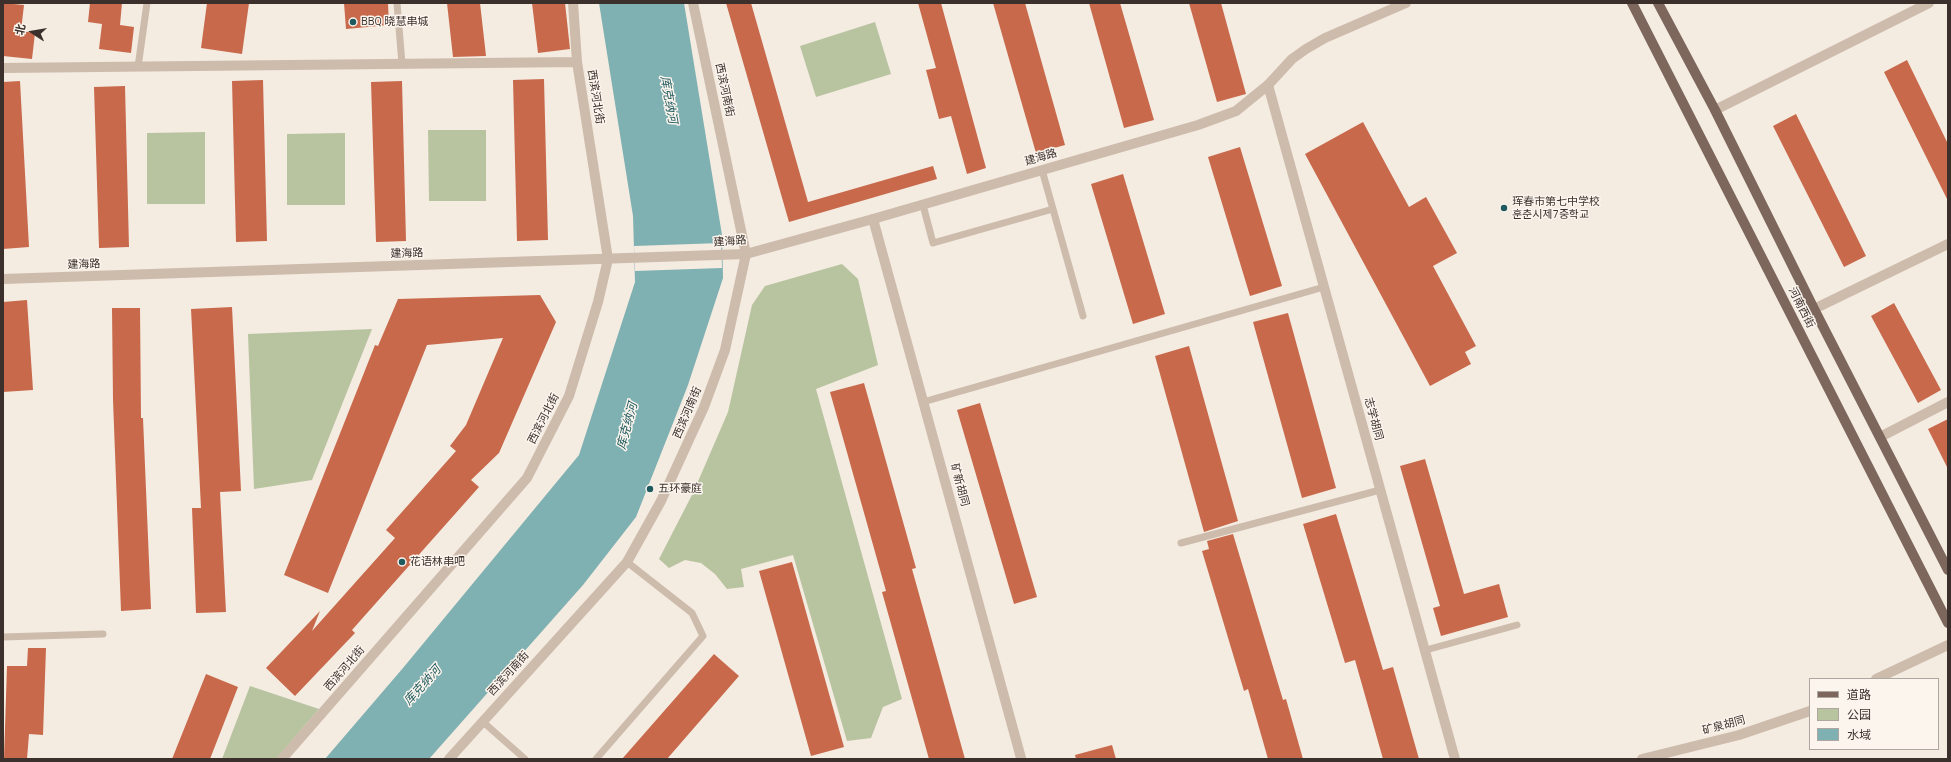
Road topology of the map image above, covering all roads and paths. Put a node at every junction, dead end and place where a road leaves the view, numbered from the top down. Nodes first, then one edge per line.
1 (147, 3) edge
2 (397, 3) edge
3 (573, 3) edge
4 (693, 3) edge
5 (1406, 3) edge
6 (1632, 3) edge
7 (1658, 3) edge
8 (1929, 3) edge
9 (577, 62) junction
10 (402, 64) junction
11 (138, 67) junction
12 (3, 68) edge
13 (1268, 85) junction
14 (1715, 110) junction
15 (1042, 170) junction
16 (923, 205) junction
17 (1053, 209) junction
18 (873, 219) junction
19 (1948, 244) edge
20 (746, 254) junction
21 (608, 259) junction
22 (3, 279) edge
23 (1324, 287) junction
24 (1814, 309) junction
25 (1083, 316) dead end
26 (923, 402) junction
27 (1948, 402) edge
28 (1880, 437) junction
29 (1380, 490) junction
30 (1180, 543) dead end
31 (627, 562) junction
32 (1948, 570) edge
33 (1948, 623) edge
34 (1517, 624) dead end
35 (103, 634) dead end
36 (3, 637) edge
37 (1948, 645) edge
38 (1426, 650) junction
39 (1878, 678) edge
40 (1809, 711) edge
41 (482, 721) junction
42 (1021, 758) dead end
43 (282, 759) edge
44 (449, 759) edge
45 (524, 759) edge
46 (596, 759) edge
47 (1456, 759) edge
48 (1642, 759) edge

1 - 11 lane
2 - 10 lane
3 - 9 street, 西滨河北街
4 - 20 street, 西滨河南街
5 - 13 street, 建海路
6 - 33 main road, 河南西街
7 - 14 main road, 河南西街
8 - 14 street
9 - 10 street
9 - 21 street, 西滨河北街
10 - 11 street
11 - 12 street
13 - 15 street, 建海路
13 - 23 street, 志学胡同
14 - 24 main road, 河南西街
15 - 16 street, 建海路
15 - 17 lane
16 - 17 lane
16 - 18 street, 建海路
17 - 25 lane
18 - 20 street, 建海路
18 - 26 street, 矿新胡同
19 - 24 street
20 - 21 street, 建海路
20 - 31 street, 西滨河南街
21 - 22 street, 建海路
21 - 43 street, 西滨河北街
23 - 26 lane
23 - 29 street, 志学胡同
24 - 28 main road, 河南西街
26 - 42 street, 矿新胡同
27 - 28 street
28 - 32 main road, 河南西街
29 - 30 lane
29 - 38 street, 志学胡同
31 - 41 street, 西滨河南街
31 - 46 lane
34 - 38 lane
35 - 36 lane
37 - 39 street
38 - 47 street, 志学胡同
40 - 48 street, 矿泉胡同
41 - 44 street, 西滨河南街
41 - 45 lane

